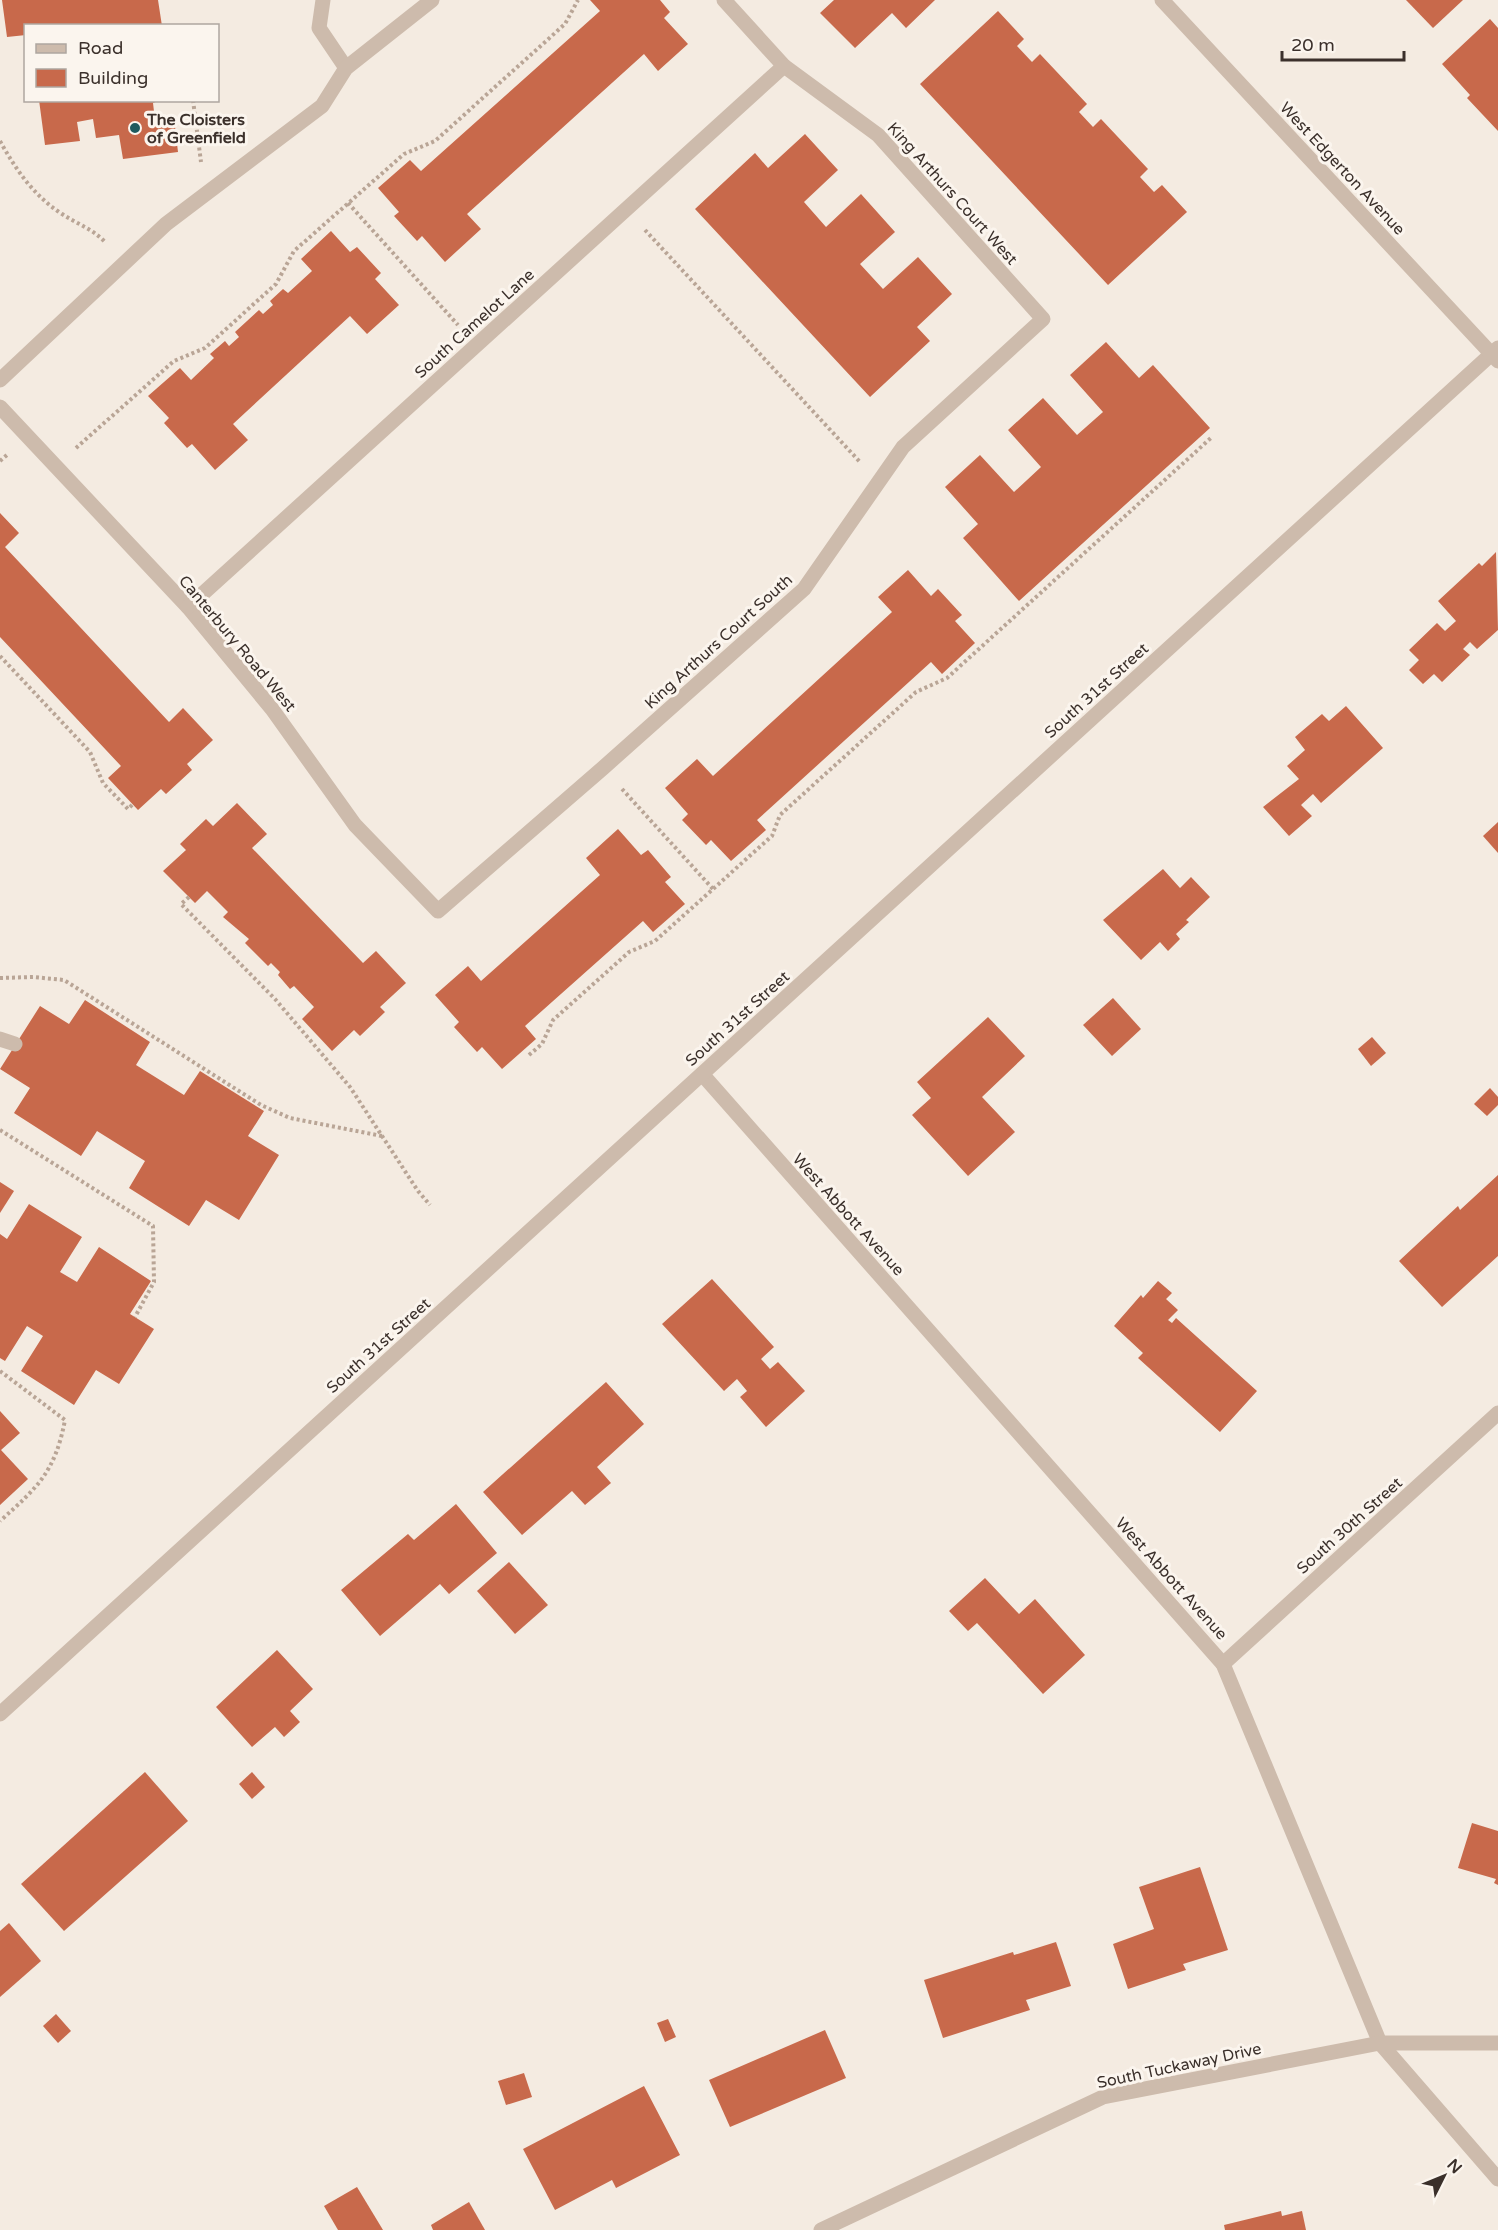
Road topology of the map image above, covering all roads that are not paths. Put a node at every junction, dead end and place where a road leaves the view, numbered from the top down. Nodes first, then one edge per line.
1 (323, 0) edge
2 (432, 0) edge
3 (724, 0) edge
4 (1162, 0) edge
5 (784, 66) junction
6 (346, 68) junction
7 (1043, 319) joint
8 (1496, 354) edge
9 (0, 380) edge
10 (0, 407) edge
11 (188, 607) junction
12 (438, 911) joint
13 (0, 1039) edge
14 (15, 1044) dead end
15 (702, 1074) junction
16 (1498, 1413) edge
17 (1223, 1664) junction
18 (0, 1714) edge
19 (1380, 2043) junction
20 (1498, 2043) edge
21 (1498, 2179) edge
22 (821, 2230) edge

1 - 6 street
2 - 6 street
3 - 5 street, King Arthurs Court West
4 - 8 street, West Edgerton Avenue
5 - 7 street, King Arthurs Court West
5 - 11 street, South Camelot Lane
6 - 9 street
7 - 12 street, King Arthurs Court South
8 - 15 street, South 31st Street
10 - 11 street, Canterbury Road West
11 - 12 street, Canterbury Road West
13 - 14 street
15 - 17 street, West Abbott Avenue
15 - 18 street, South 31st Street
16 - 17 street, South 30th Street
17 - 19 street, West Abbott Avenue
19 - 20 street, South Tuckaway Drive
19 - 21 street, West Abbott Avenue
19 - 22 street, South Tuckaway Drive

